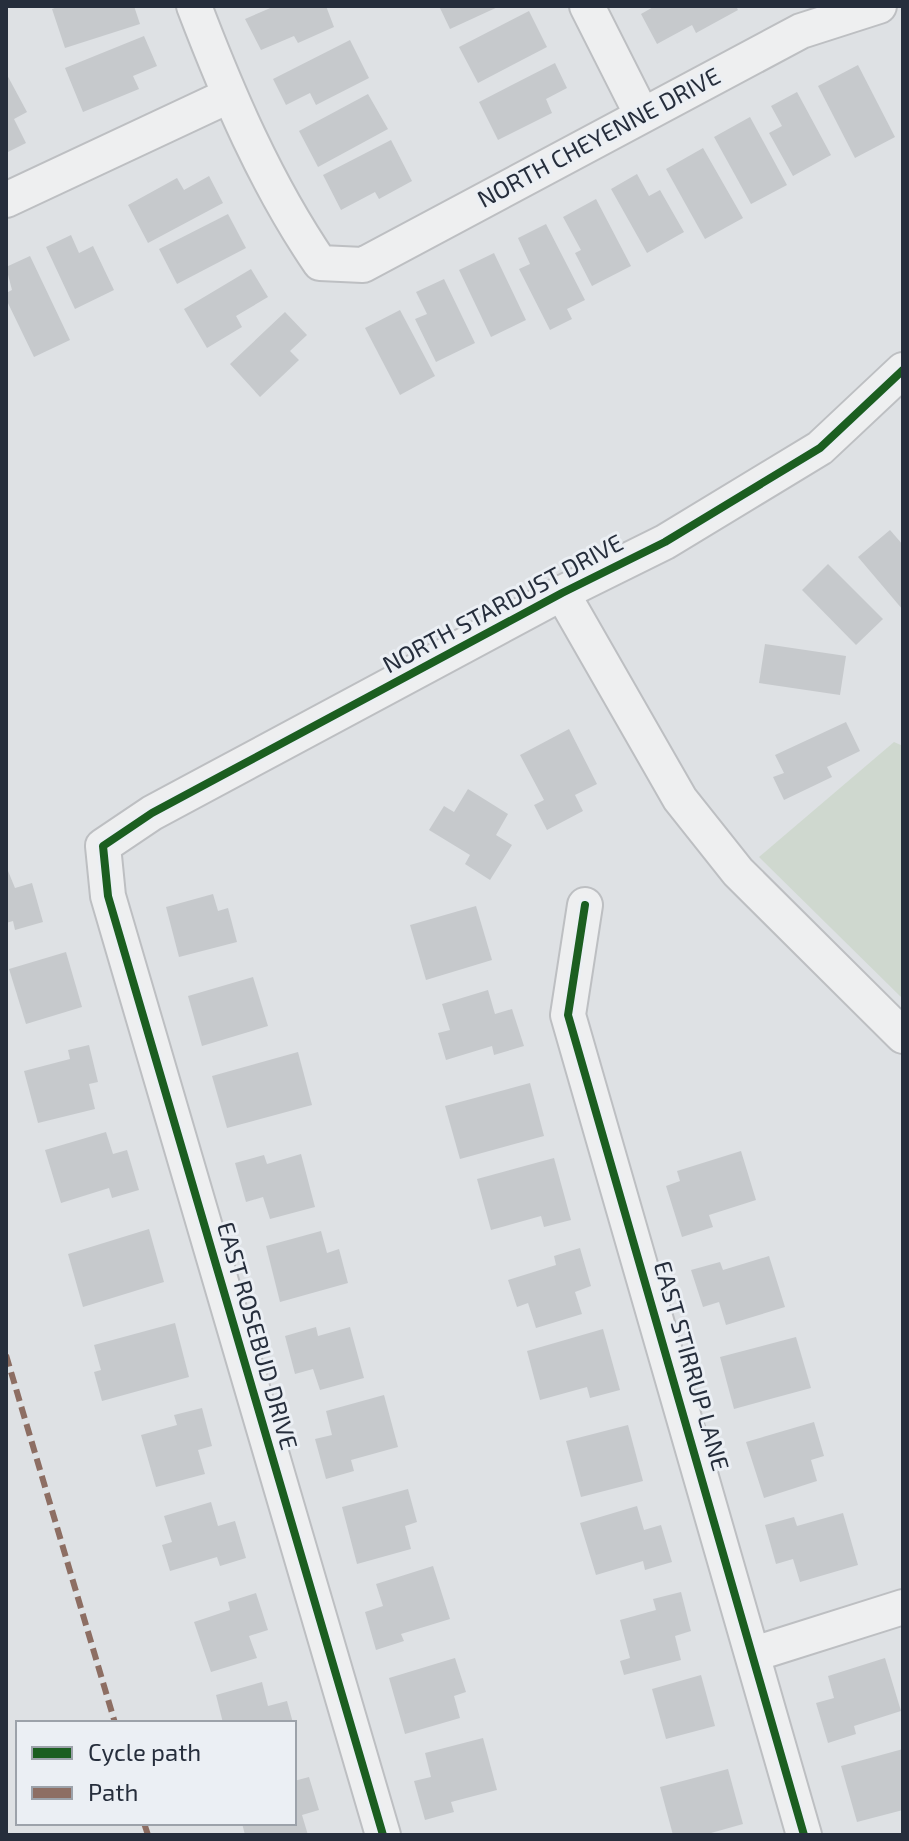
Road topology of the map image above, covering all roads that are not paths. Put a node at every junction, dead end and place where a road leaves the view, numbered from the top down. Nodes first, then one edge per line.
1 (194, 6) edge
2 (587, 6) edge
3 (879, 6) edge
4 (228, 96) junction
5 (642, 115) junction
6 (6, 200) edge
7 (903, 370) edge
8 (562, 593) junction
9 (103, 846) joint
10 (585, 905) dead end
11 (903, 1036) edge
12 (903, 1607) edge
13 (754, 1654) junction
14 (383, 1835) edge
15 (804, 1835) edge

1 - 4 street
2 - 5 street
3 - 5 street, NORTH CHEYENNE DRIVE
4 - 5 street, NORTH CHEYENNE DRIVE
4 - 6 street
7 - 8 street, NORTH STARDUST DRIVE
8 - 9 street, NORTH STARDUST DRIVE
8 - 11 street
9 - 14 street, EAST ROSEBUD DRIVE
10 - 13 street, EAST STIRRUP LANE
12 - 13 street
13 - 15 street, EAST STIRRUP LANE

